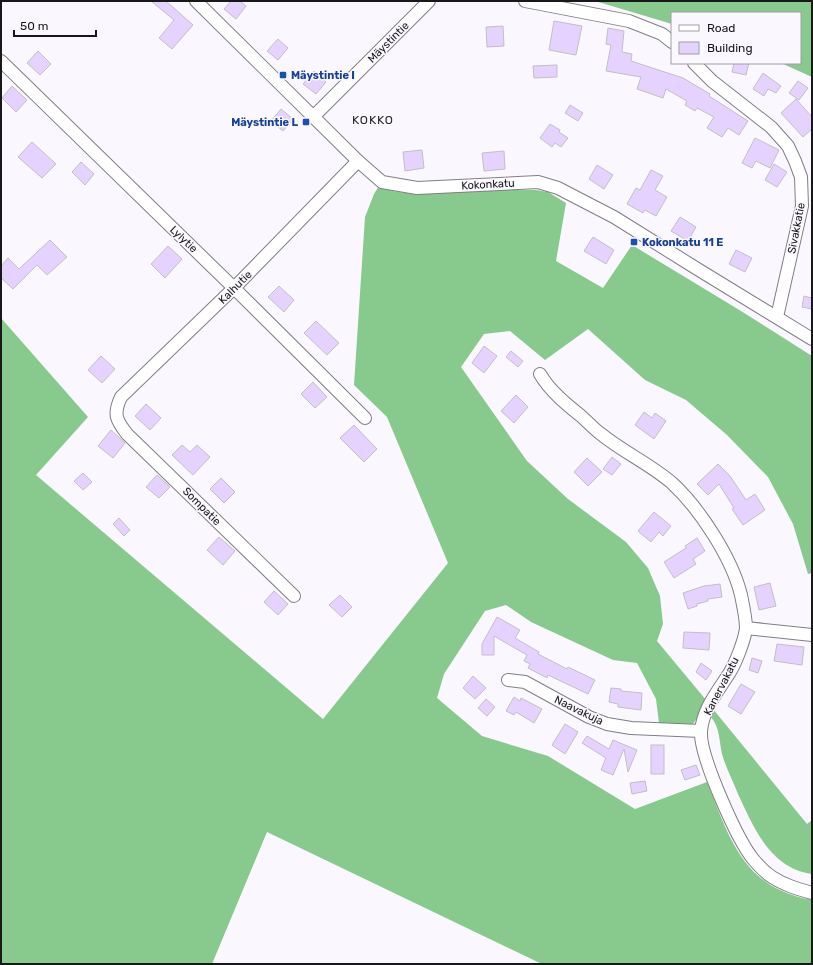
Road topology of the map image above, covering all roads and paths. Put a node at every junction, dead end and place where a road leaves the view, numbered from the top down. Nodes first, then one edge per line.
1 (196, 1) edge
2 (429, 1) edge
3 (525, 1) edge
4 (671, 41) edge
5 (1, 60) edge
6 (695, 64) edge
7 (314, 116) junction
8 (358, 161) junction
9 (234, 288) junction
10 (777, 317) junction
11 (812, 339) edge
12 (540, 374) dead end
13 (116, 413) joint
14 (365, 418) dead end
15 (294, 596) dead end
16 (746, 628) junction
17 (812, 635) edge
18 (508, 680) dead end
19 (701, 731) junction
20 (812, 893) edge

1 - 7 street, Kokonkatu
2 - 7 street, Mäystintie
3 - 4 street
5 - 9 street, Lylytie
6 - 10 street, Sivakkatie
7 - 8 street, Kokonkatu
8 - 9 street, Kalhutie
8 - 10 street, Kokonkatu
9 - 13 street, Kalhutie
9 - 14 street, Lylytie
10 - 11 street, Kokonkatu
12 - 16 street, Kanervakatu
13 - 15 street, Sompatie
16 - 17 street
16 - 19 street, Kanervakatu
18 - 19 street, Naavakuja
19 - 20 street, Kanervakatu

